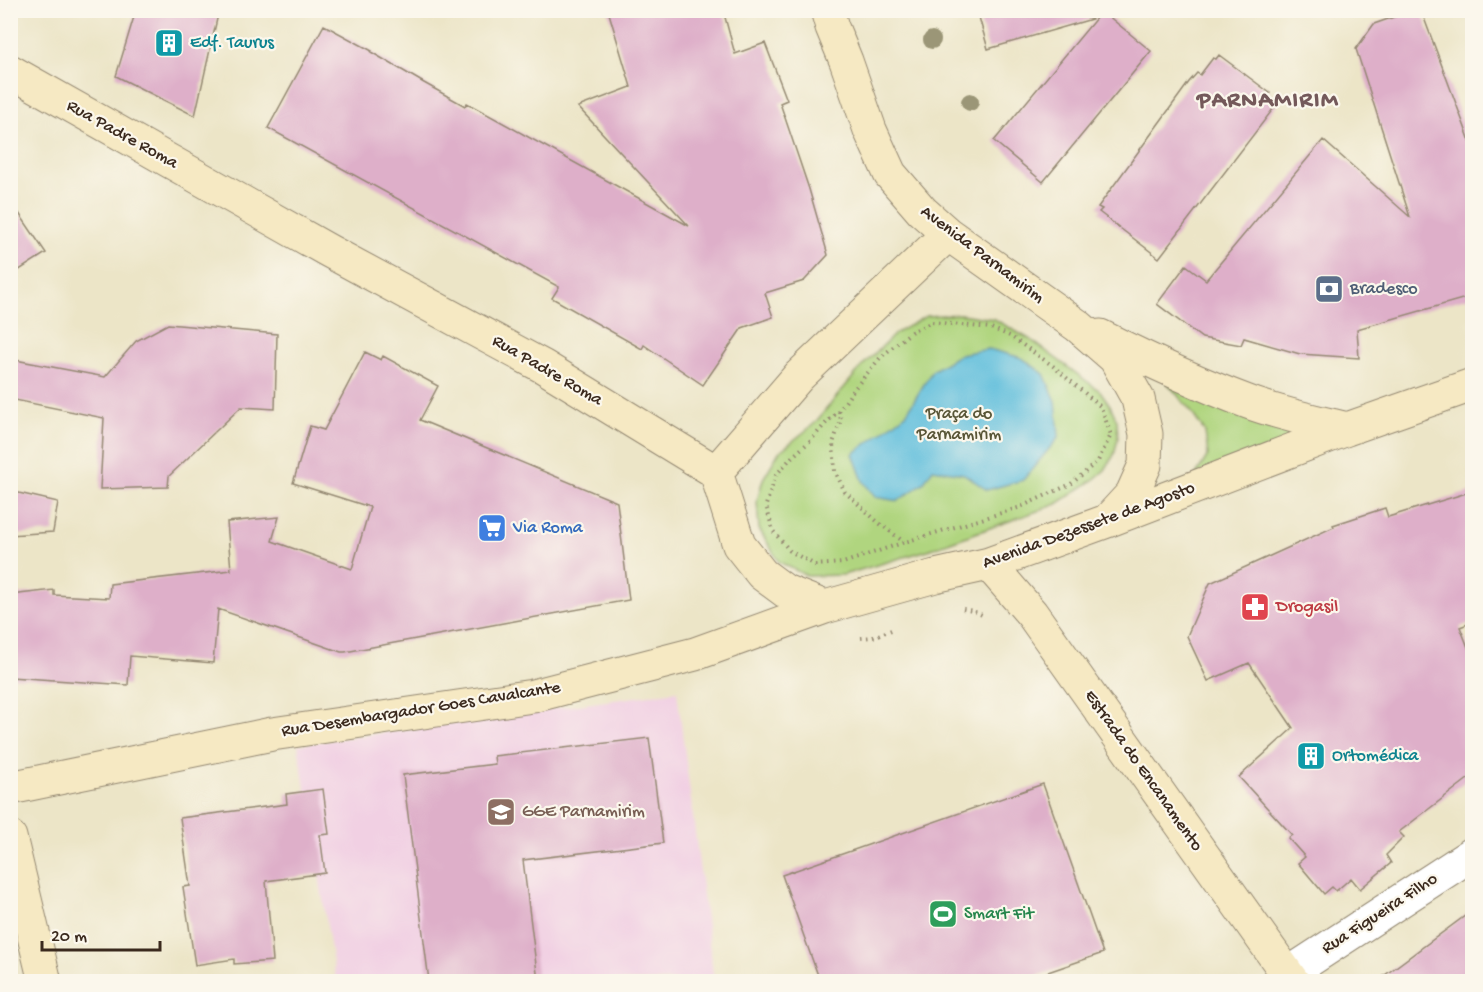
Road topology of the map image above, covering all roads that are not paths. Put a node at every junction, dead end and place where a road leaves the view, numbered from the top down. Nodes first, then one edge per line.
1 (827, 10) edge
2 (10, 71) edge
3 (948, 234) junction
4 (1077, 326) junction
5 (1473, 385) edge
6 (1347, 429) junction
7 (716, 472) junction
8 (1107, 521) junction
9 (989, 564) junction
10 (825, 607) junction
11 (10, 788) edge
12 (10, 837) edge
13 (1473, 854) edge
14 (1291, 978) edge
15 (45, 981) edge

1 - 3 main road, Avenida Parnamirim
2 - 7 main road, Rua Padre Roma
3 - 4 main road, Avenida Parnamirim
3 - 7 main road
4 - 6 main road
4 - 8 main road
5 - 6 main road, Avenida Dezessete de Agosto
6 - 8 main road, Avenida Dezessete de Agosto
7 - 10 main road
8 - 9 main road, Avenida Dezessete de Agosto
9 - 10 main road, Avenida Dezessete de Agosto
9 - 14 main road, Estrada do Encanamento
10 - 11 main road, Rua Desembargador Goes Cavalcante
12 - 15 main road
13 - 14 street, Rua Figueira Filho

